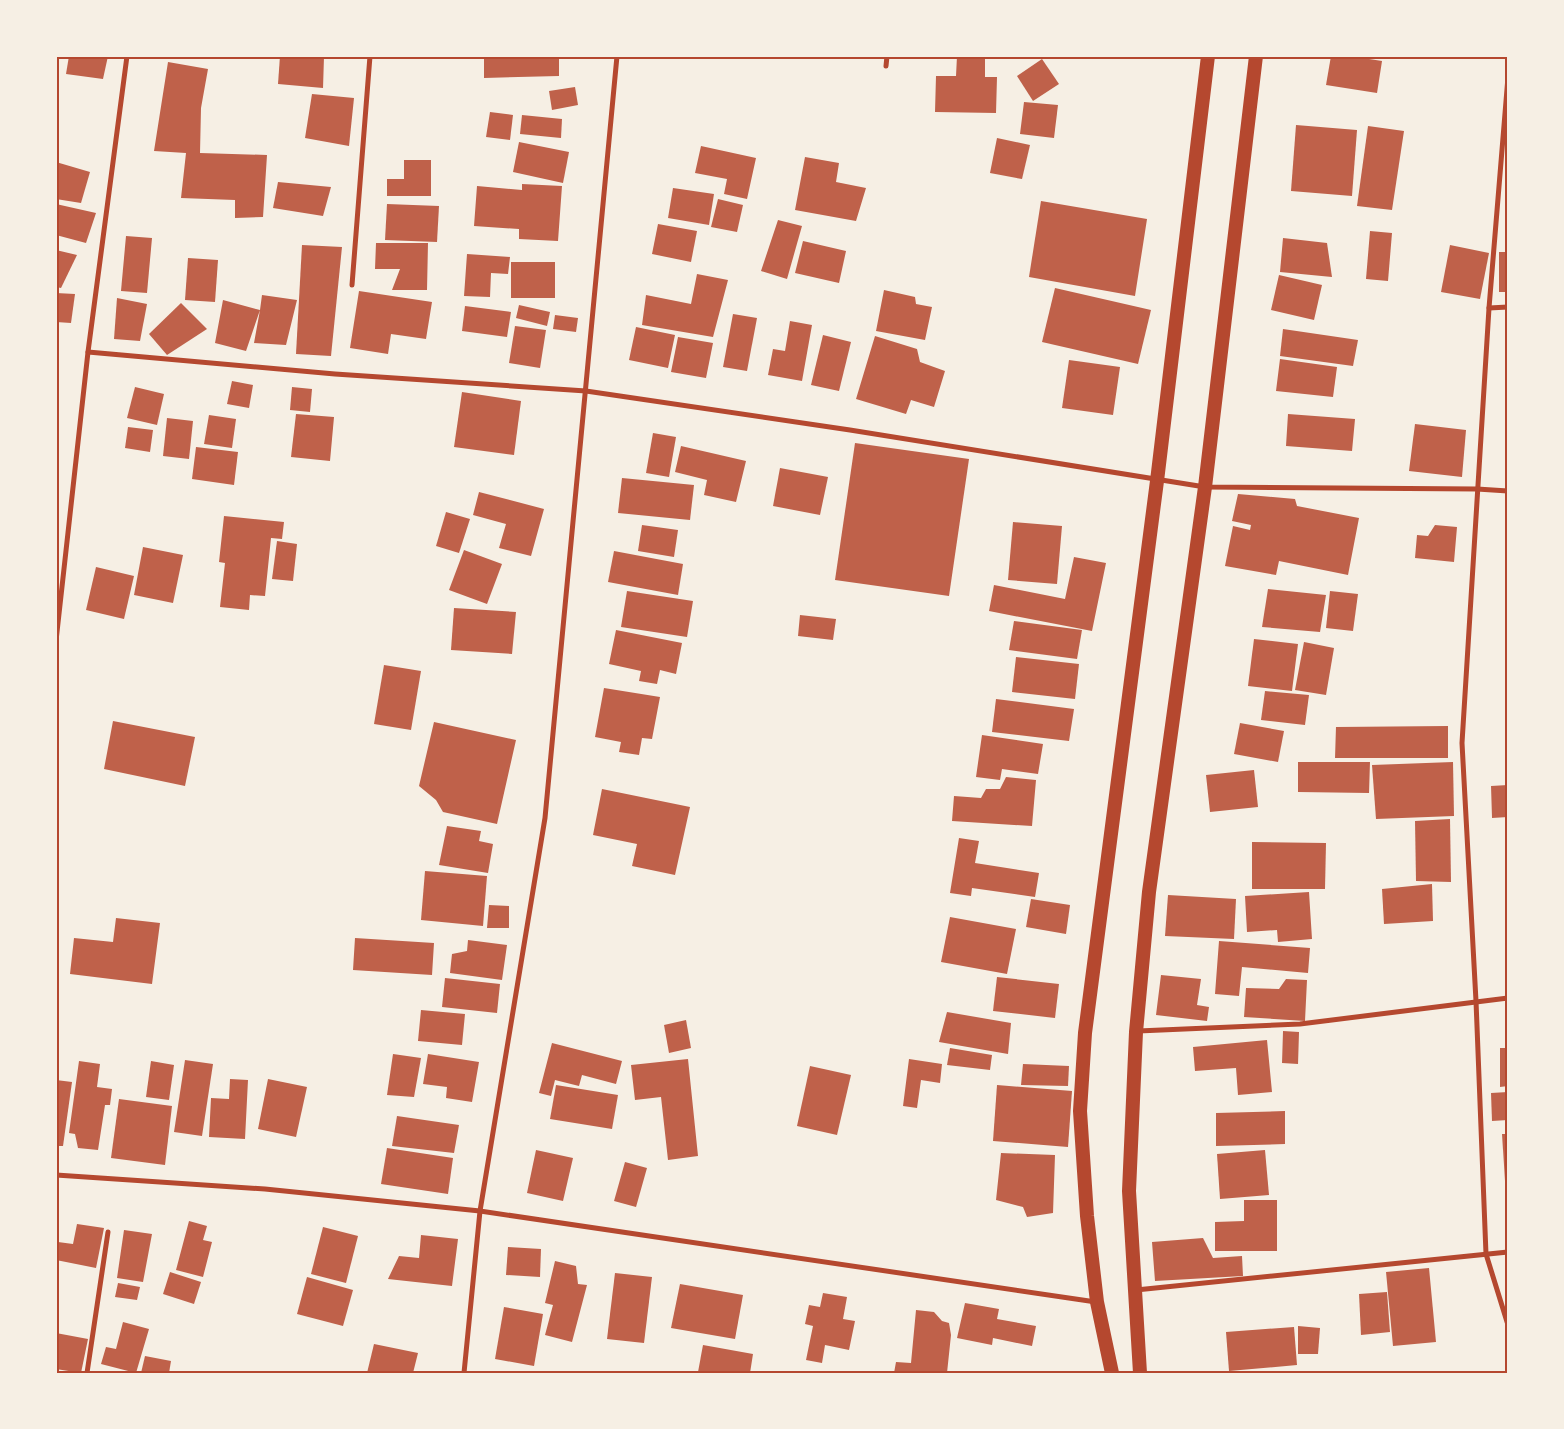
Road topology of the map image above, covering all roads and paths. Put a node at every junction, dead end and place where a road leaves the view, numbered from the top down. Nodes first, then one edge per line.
1 (127, 56) edge
2 (370, 56) edge
3 (617, 56) edge
4 (887, 56) edge
5 (1208, 56) edge
6 (1256, 56) edge
7 (886, 66) dead end
8 (1508, 77) edge
9 (352, 285) dead end
10 (1508, 307) edge
11 (1489, 308) junction
12 (88, 352) junction
13 (586, 391) junction
14 (1157, 481) junction
15 (1205, 487) junction
16 (1477, 488) junction
17 (1508, 491) edge
18 (56, 641) edge
19 (1508, 998) edge
20 (1476, 1001) junction
21 (1136, 1032) junction
22 (56, 1175) edge
23 (480, 1211) junction
24 (108, 1232) dead end
25 (1508, 1252) edge
26 (1486, 1254) junction
27 (1135, 1290) junction
28 (1097, 1302) junction
29 (1508, 1325) edge
30 (88, 1373) edge
31 (464, 1373) edge
32 (1112, 1373) edge
33 (1140, 1373) edge

1 - 12 street
2 - 9 street
3 - 13 street
4 - 7 street
5 - 14 highway
6 - 15 highway
8 - 11 street
10 - 11 street
11 - 16 street
12 - 13 street
12 - 18 street
13 - 14 street
13 - 23 street
14 - 15 street
14 - 28 highway
15 - 16 street
15 - 21 highway
16 - 17 street
16 - 20 street
19 - 20 street
20 - 21 street
20 - 26 street
21 - 27 highway
22 - 23 street
23 - 28 street
23 - 31 street
24 - 30 street
25 - 26 street
26 - 27 street
26 - 29 street
27 - 33 highway
28 - 32 highway

